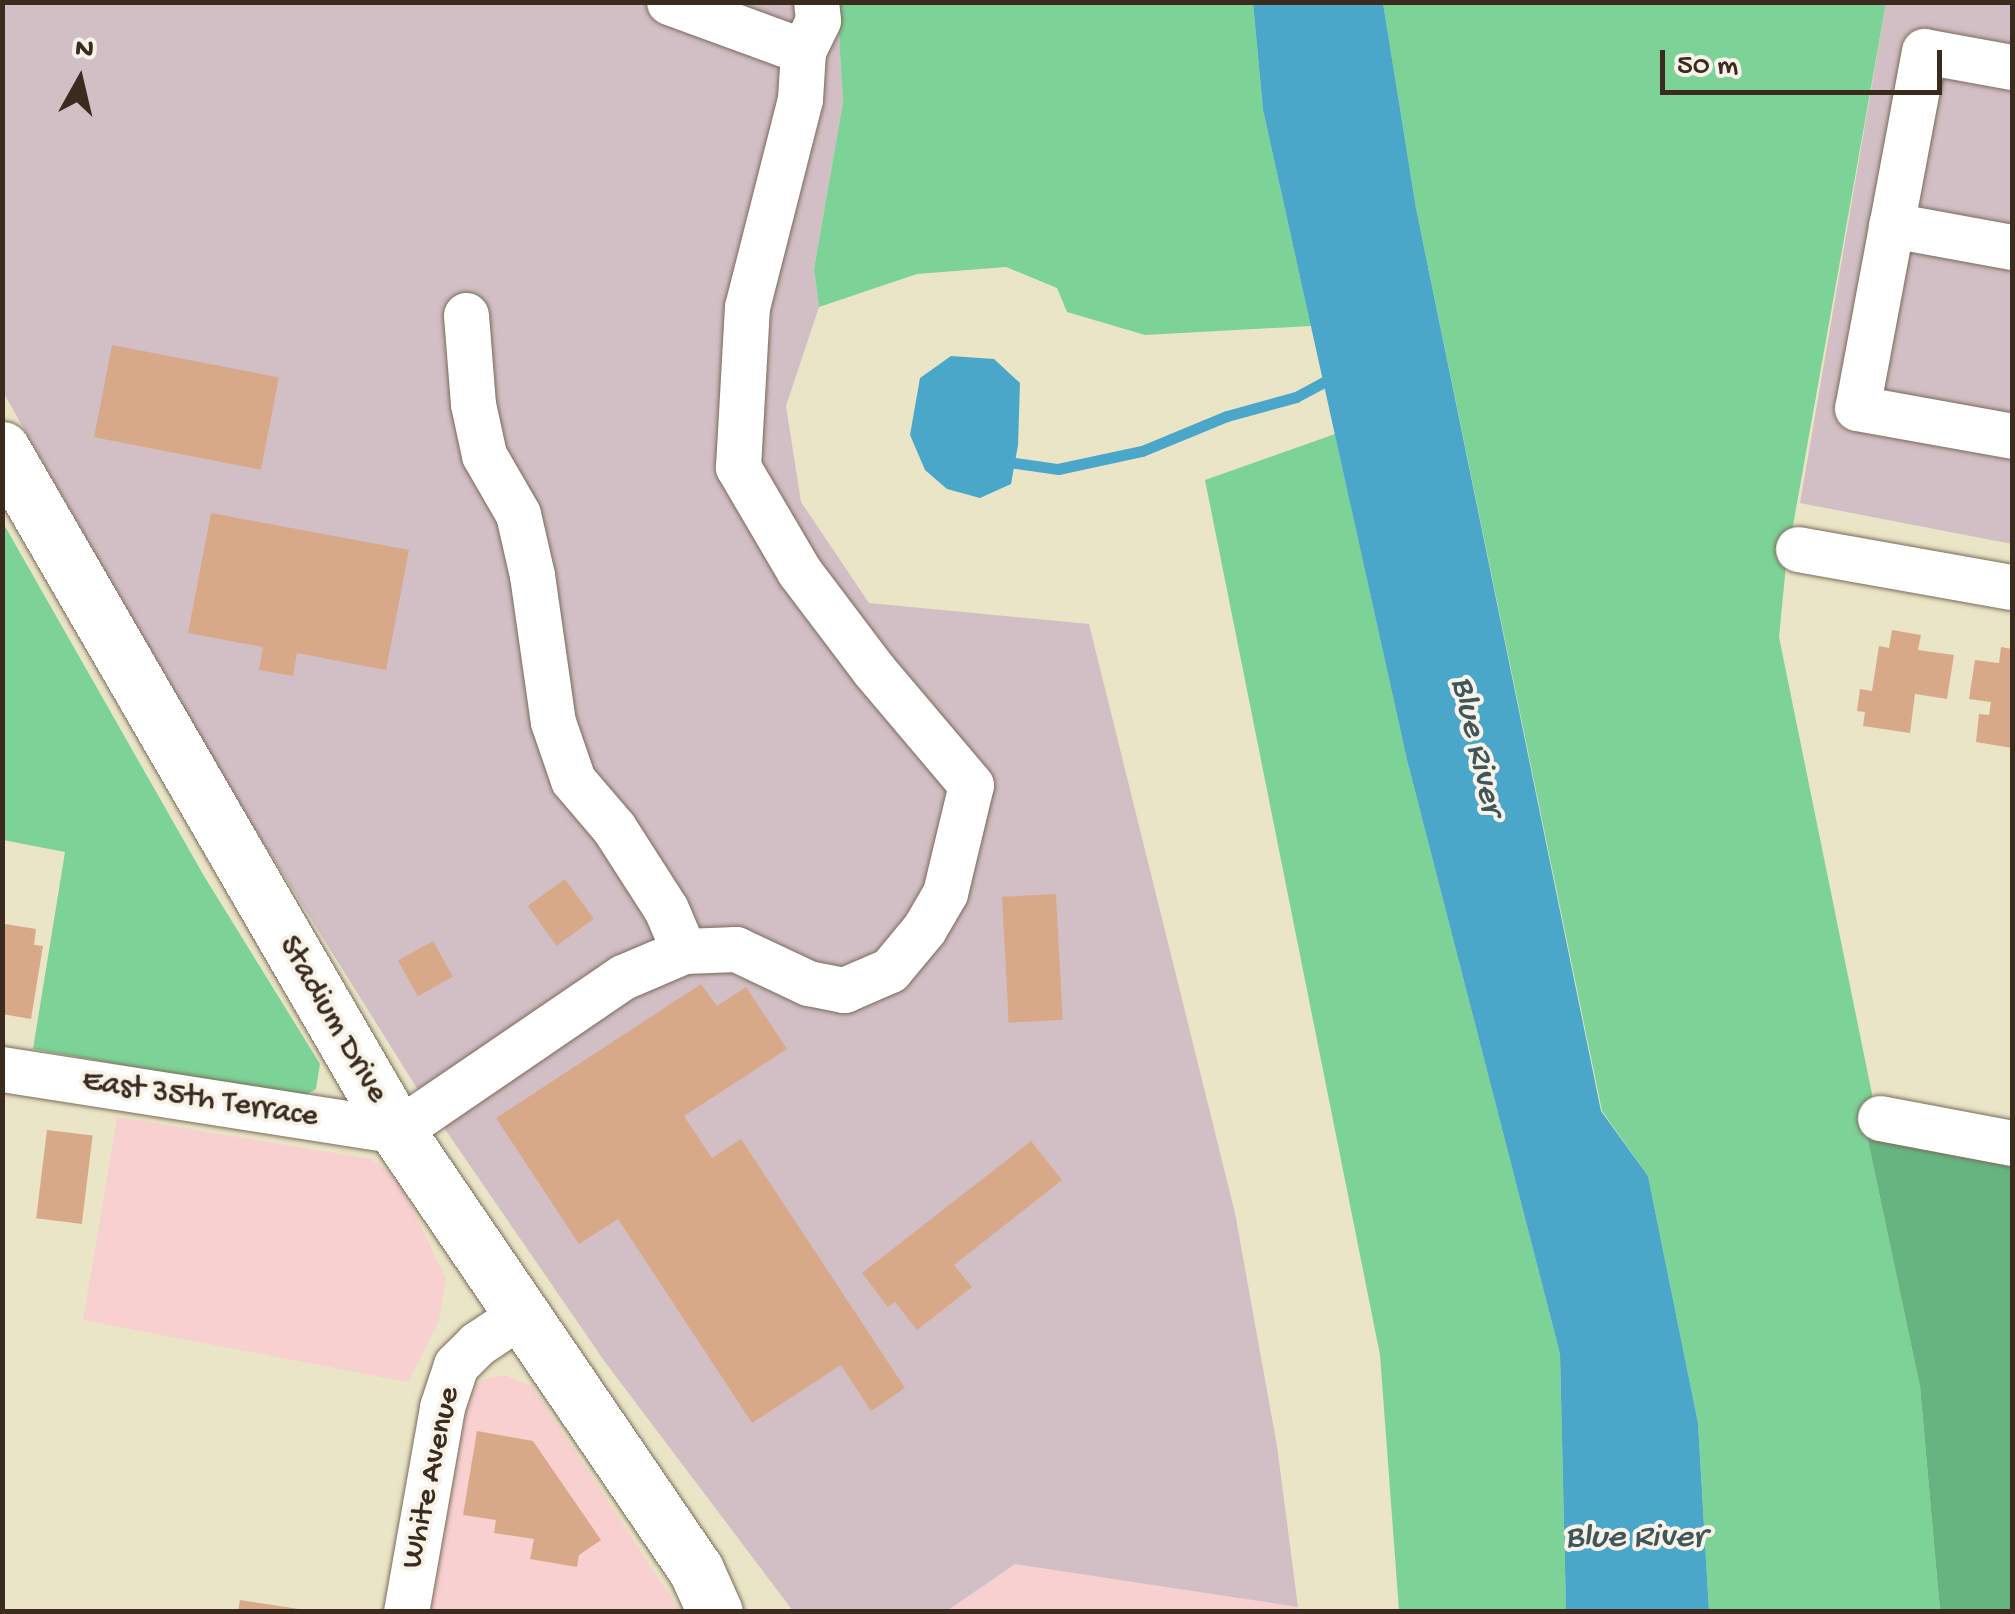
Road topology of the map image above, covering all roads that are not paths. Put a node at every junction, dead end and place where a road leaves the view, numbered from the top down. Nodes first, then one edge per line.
1 (670, 2) edge
2 (816, 2) edge
3 (803, 51) junction
4 (2012, 67) edge
5 (1892, 224) junction
6 (2012, 247) edge
7 (466, 315) dead end
8 (2012, 436) edge
9 (2, 448) edge
10 (1798, 549) dead end
11 (2012, 587) edge
12 (684, 952) junction
13 (2, 1068) edge
14 (1880, 1118) dead end
15 (397, 1131) junction
16 (2012, 1143) edge
17 (519, 1316) junction
18 (706, 1591) edge
19 (406, 1612) edge
20 (754, 1612) edge

1 - 3 street
2 - 3 street
3 - 12 street
4 - 5 street
5 - 6 street
5 - 8 street
7 - 12 street
9 - 15 main road, Stadium Drive
10 - 11 street
12 - 15 street
13 - 15 street, East 35th Terrace
14 - 16 street
15 - 17 main road, Stadium Drive
17 - 18 main road, Stadium Drive
17 - 19 street, White Avenue
18 - 20 main road, Stadium Drive

